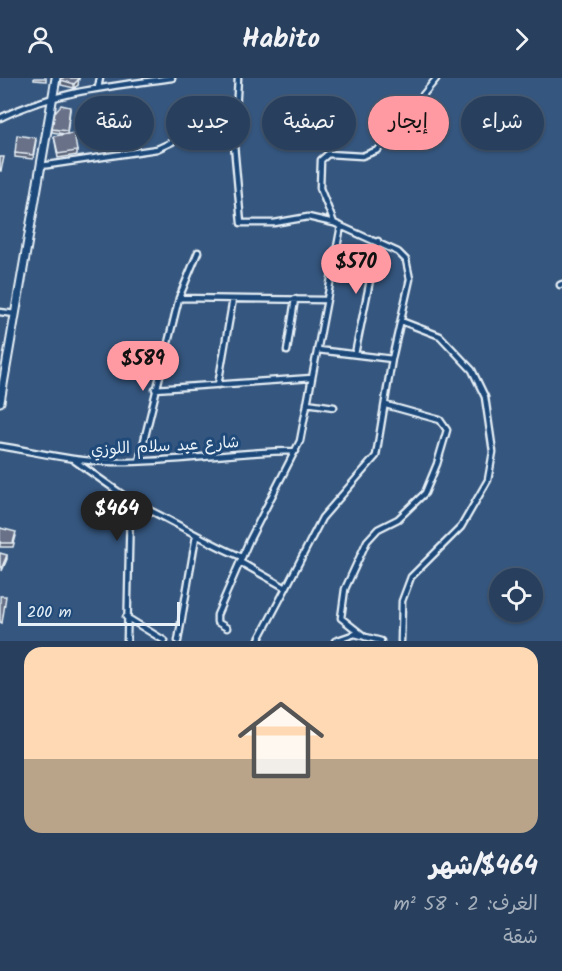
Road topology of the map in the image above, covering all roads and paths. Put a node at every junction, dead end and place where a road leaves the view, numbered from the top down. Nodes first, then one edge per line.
1 (56, 78) edge
2 (100, 78) edge
3 (172, 78) edge
4 (238, 78) edge
5 (429, 78) edge
6 (441, 78) edge
7 (436, 79) edge
8 (98, 88) junction
9 (52, 97) junction
10 (0, 118) edge
11 (166, 145) edge
12 (41, 166) junction
13 (334, 223) junction
14 (341, 226) junction
15 (378, 241) junction
16 (198, 252) dead end
17 (179, 298) junction
18 (233, 299) junction
19 (296, 299) junction
20 (326, 300) junction
21 (0, 312) edge
22 (16, 314) junction
23 (401, 321) junction
24 (318, 350) junction
25 (287, 351) dead end
26 (355, 354) junction
27 (392, 359) junction
28 (312, 378) junction
29 (218, 385) junction
30 (155, 389) junction
31 (0, 402) edge
32 (307, 403) junction
33 (386, 405) junction
34 (334, 407) dead end
35 (0, 446) edge
36 (296, 451) junction
37 (73, 460) junction
38 (139, 461) junction
39 (127, 500) junction
40 (196, 536) junction
41 (241, 560) junction
42 (286, 588) junction
43 (126, 617) junction
44 (227, 628) dead end
45 (365, 637) junction
46 (127, 641) edge
47 (165, 641) edge
48 (178, 641) edge
49 (258, 641) edge
50 (335, 641) edge
51 (381, 641) edge
52 (401, 641) edge

1 - 9 street
2 - 8 street
3 - 8 street
4 - 13 street
5 - 7 street
6 - 7 street
7 - 13 street
8 - 9 street
9 - 10 street
9 - 12 street
11 - 12 street
12 - 22 street
13 - 14 street
14 - 15 street
14 - 20 street
15 - 23 street
15 - 26 street
16 - 17 street
17 - 18 street
17 - 30 street
18 - 19 street
18 - 29 street
19 - 20 street
19 - 25 street
20 - 24 street
21 - 22 street
22 - 31 street
23 - 27 street
23 - 52 street
24 - 26 street
24 - 28 street
26 - 27 street
27 - 33 street
28 - 29 street
28 - 32 street
29 - 30 street
30 - 38 street
32 - 34 street
32 - 36 street
33 - 42 street
33 - 45 street
35 - 37 street, شارع عيد سلام اللوزي
36 - 38 street, شارع عيد سلام اللوزي
36 - 41 street
37 - 38 street, شارع عيد سلام اللوزي
37 - 39 street
39 - 40 street
39 - 43 street
40 - 41 street
40 - 48 street
41 - 42 street
41 - 44 street
42 - 49 street
43 - 46 street
43 - 47 street
45 - 50 street
45 - 51 street

